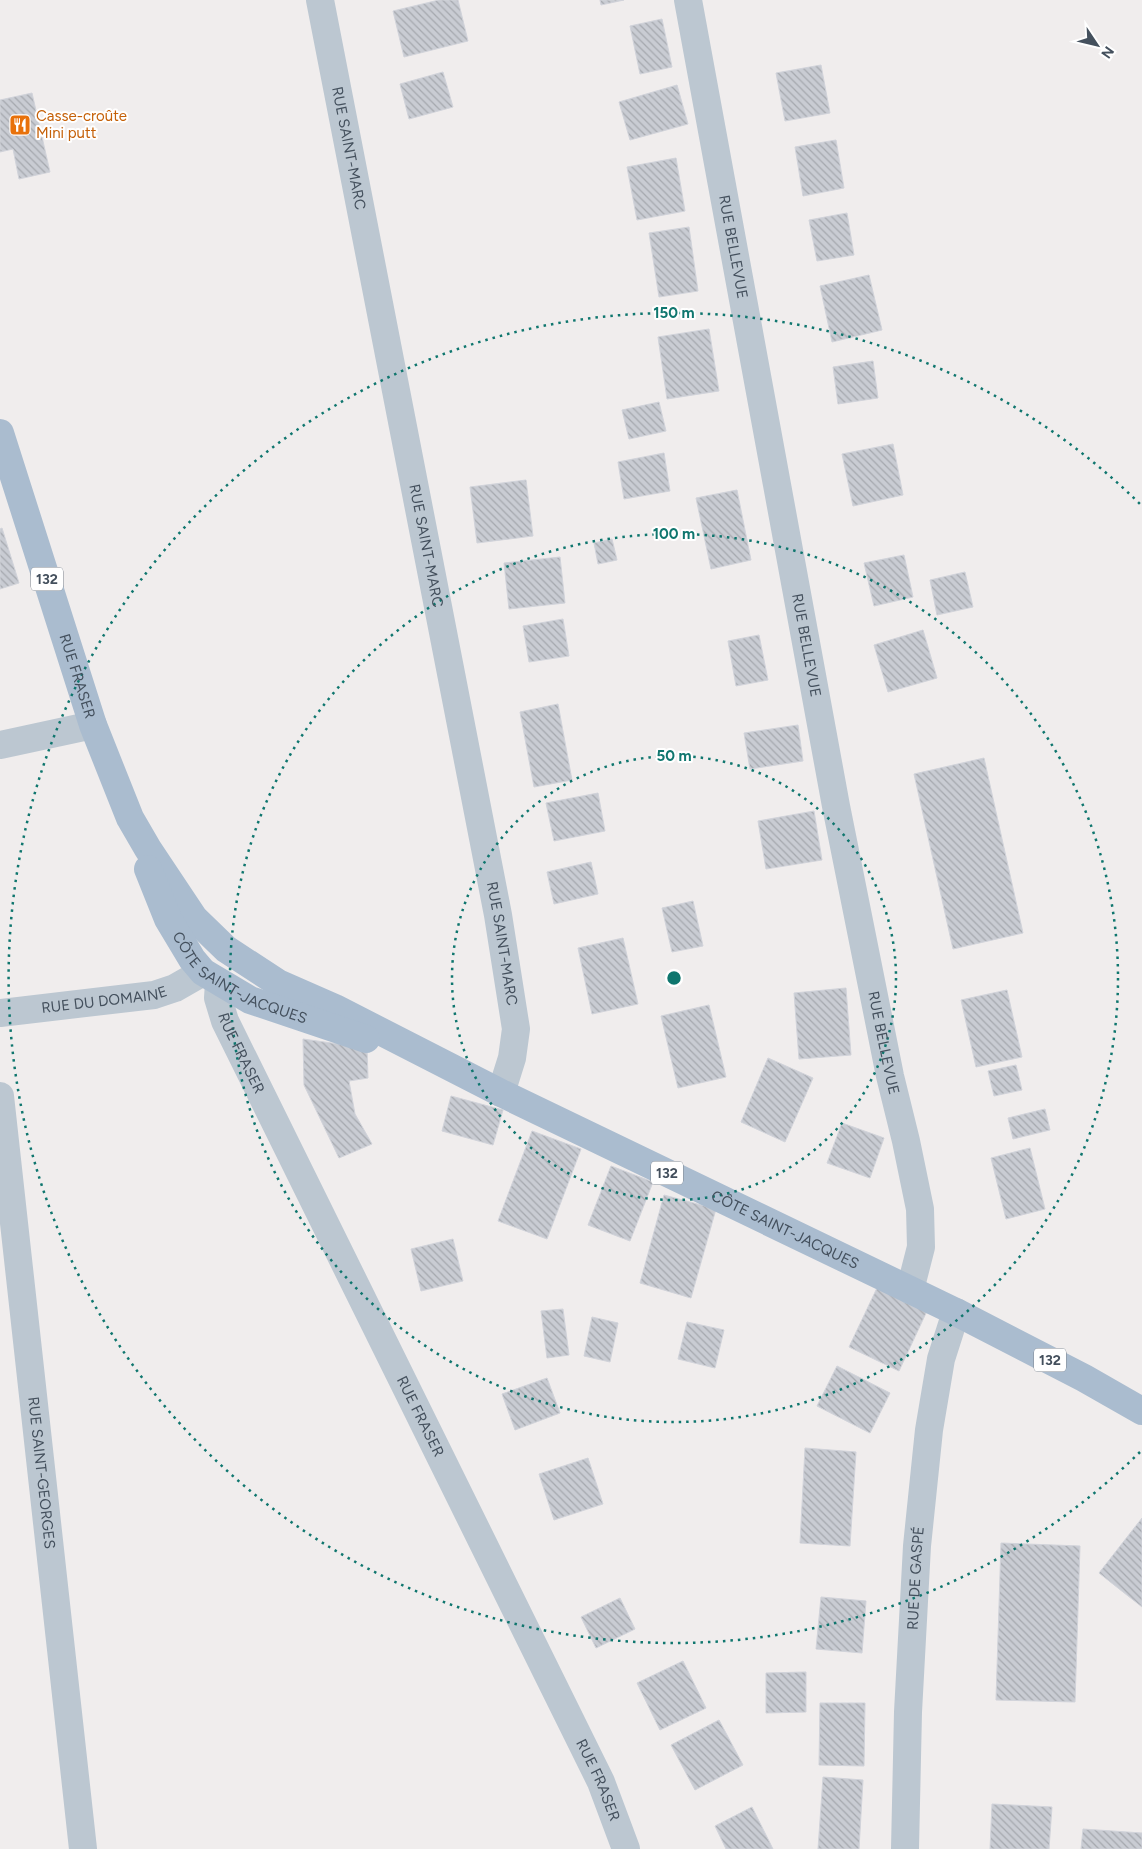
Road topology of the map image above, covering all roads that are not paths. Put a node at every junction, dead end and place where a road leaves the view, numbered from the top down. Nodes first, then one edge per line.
1 (320, 0) edge
2 (688, 0) edge
3 (0, 432) edge
4 (93, 725) junction
5 (0, 745) edge
6 (130, 818) junction
7 (226, 950) joint
8 (211, 978) junction
9 (0, 1013) edge
10 (425, 1055) junction
11 (501, 1093) junction
12 (0, 1096) edge
13 (910, 1290) junction
14 (956, 1312) junction
15 (1142, 1411) edge
16 (83, 1849) edge
17 (624, 1849) edge
18 (905, 1849) edge

1 - 11 street, RUE SAINT-MARC
2 - 13 street, RUE BELLEVUE
3 - 4 main road, RUE FRASER / 132
4 - 5 street
4 - 6 main road, RUE FRASER / 132
6 - 7 main road, RUE FRASER / 132
6 - 8 main road, CÔTE SAINT-JACQUES
7 - 10 main road, CÔTE SAINT-JACQUES / 132
8 - 9 street, RUE DU DOMAINE
8 - 10 main road, CÔTE SAINT-JACQUES
8 - 17 street, RUE FRASER
10 - 11 main road, CÔTE SAINT-JACQUES / 132
11 - 13 main road, CÔTE SAINT-JACQUES / 132
12 - 16 street, RUE SAINT-GEORGES
13 - 14 main road, CÔTE SAINT-JACQUES / 132
14 - 15 main road, CÔTE SAINT-JACQUES / 132
14 - 18 street, RUE DE GASPÉ

